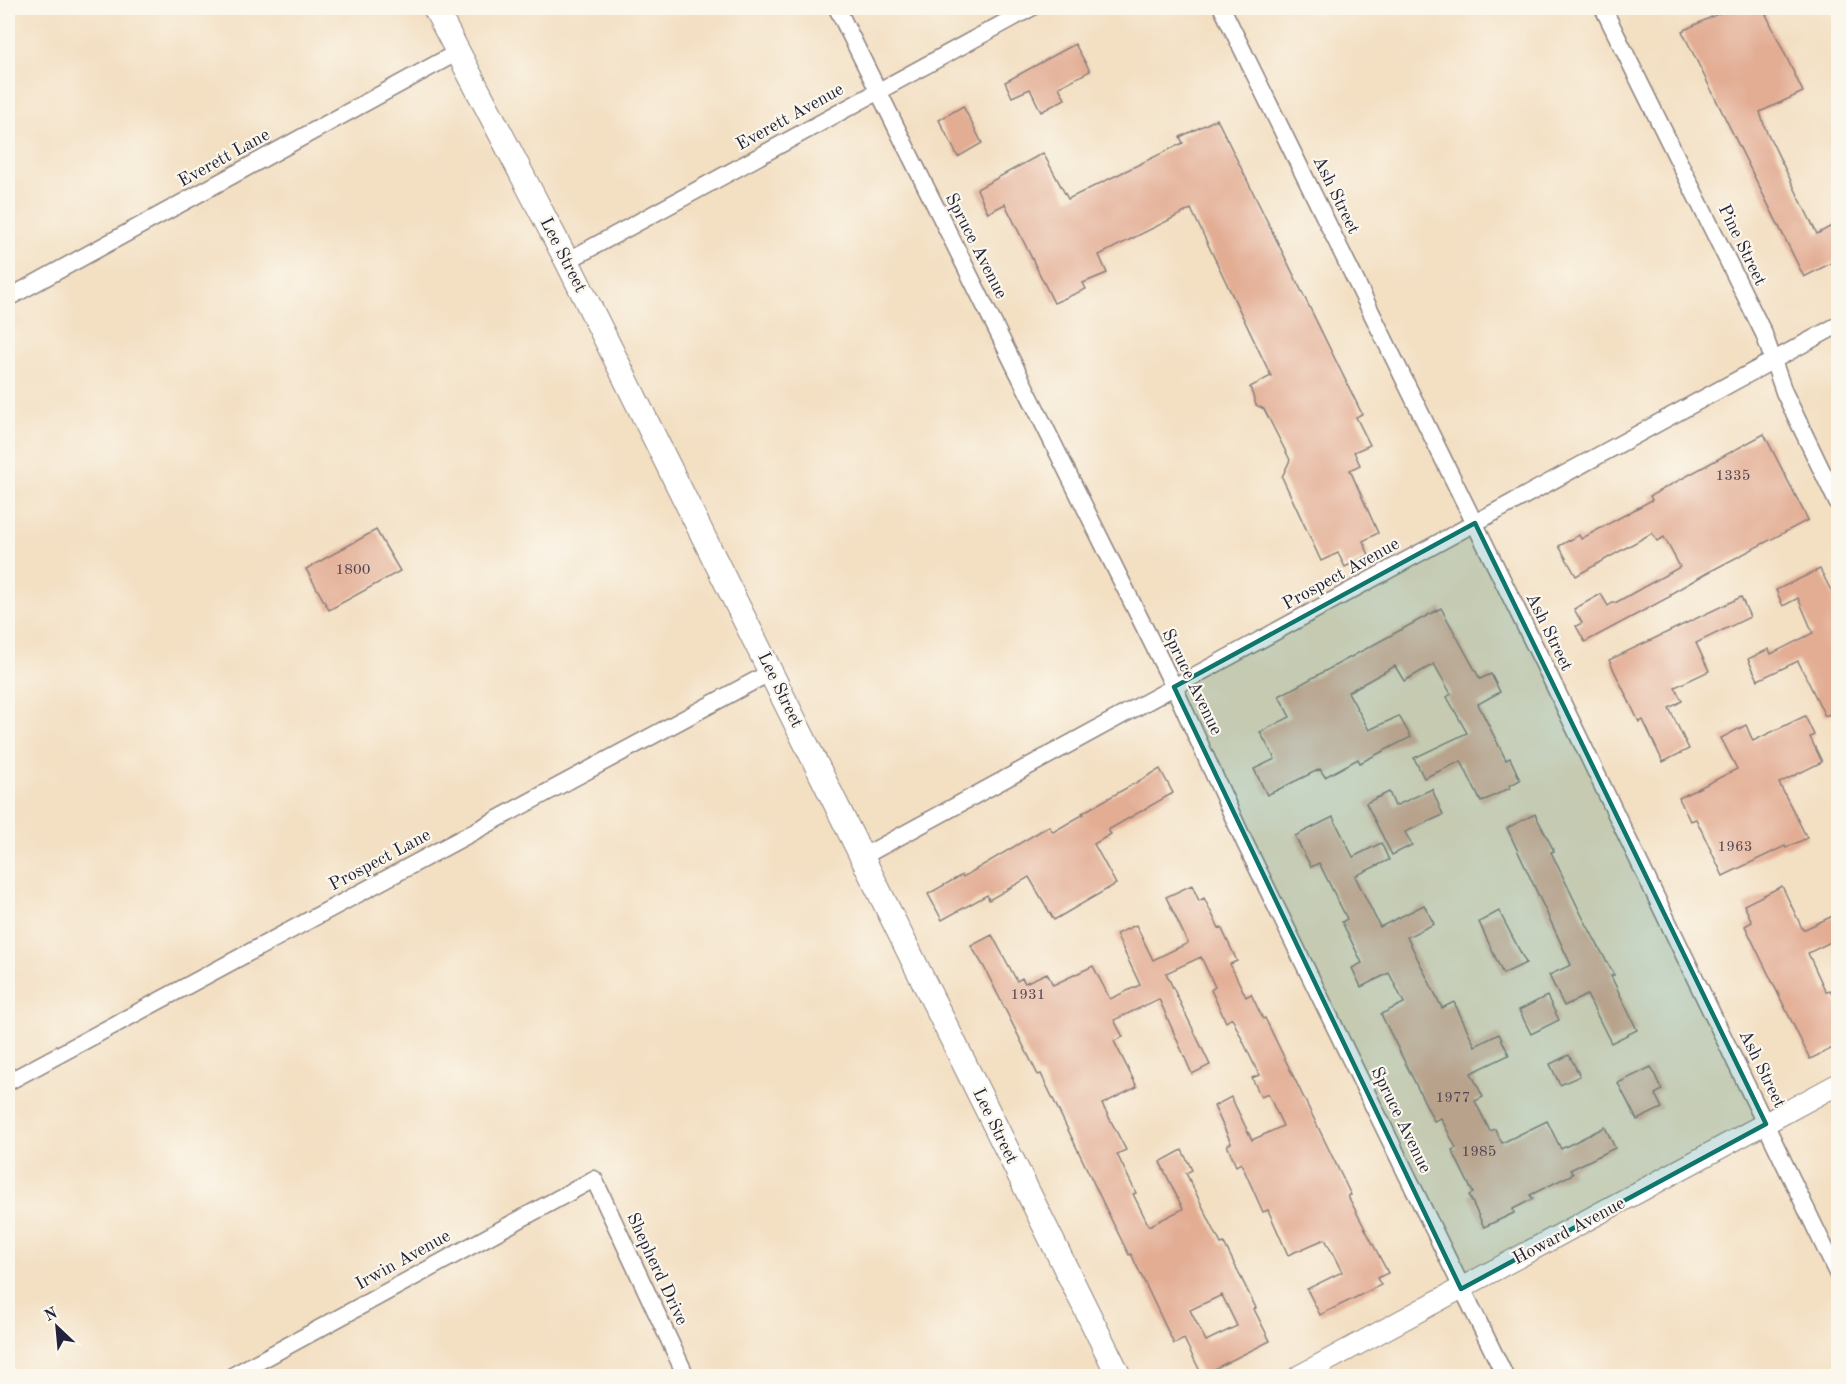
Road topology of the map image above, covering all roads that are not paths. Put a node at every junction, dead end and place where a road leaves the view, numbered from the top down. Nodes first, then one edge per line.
1 (435, 8) edge
2 (837, 8) edge
3 (1031, 8) edge
4 (1222, 8) edge
5 (1602, 8) edge
6 (458, 52) junction
7 (877, 92) junction
8 (567, 261) junction
9 (8, 298) edge
10 (1839, 325) edge
11 (1773, 360) junction
12 (1839, 504) edge
13 (1475, 523) junction
14 (771, 672) junction
15 (1174, 687) junction
16 (862, 857) junction
17 (8, 1082) edge
18 (1839, 1084) edge
19 (1766, 1124) junction
20 (594, 1179) joint
21 (1839, 1275) edge
22 (1461, 1289) junction
23 (232, 1377) edge
24 (686, 1377) edge
25 (1119, 1377) edge
26 (1299, 1377) edge
27 (1504, 1377) edge

1 - 6 main road, Lee Street
2 - 7 street, Spruce Avenue
3 - 7 street, Everett Avenue
4 - 13 street, Ash Street
5 - 11 street, Pine Street
6 - 8 main road, Lee Street
6 - 9 street, Everett Lane
7 - 8 street, Everett Avenue
7 - 15 street, Spruce Avenue
8 - 14 main road, Lee Street
10 - 11 street, Prospect Avenue
11 - 12 street, Pine Street
11 - 13 street, Prospect Avenue
13 - 15 street, Prospect Avenue
13 - 19 street, Ash Street
14 - 16 main road, Lee Street
14 - 17 street, Prospect Lane
15 - 16 street, Prospect Avenue
15 - 22 street, Spruce Avenue
16 - 25 main road, Lee Street
18 - 19 street, Howard Avenue
19 - 21 street, Ash Street
19 - 22 street, Howard Avenue
20 - 23 street, Irwin Avenue
20 - 24 street, Shepherd Drive
22 - 26 street, Howard Avenue
22 - 27 street, Spruce Avenue

